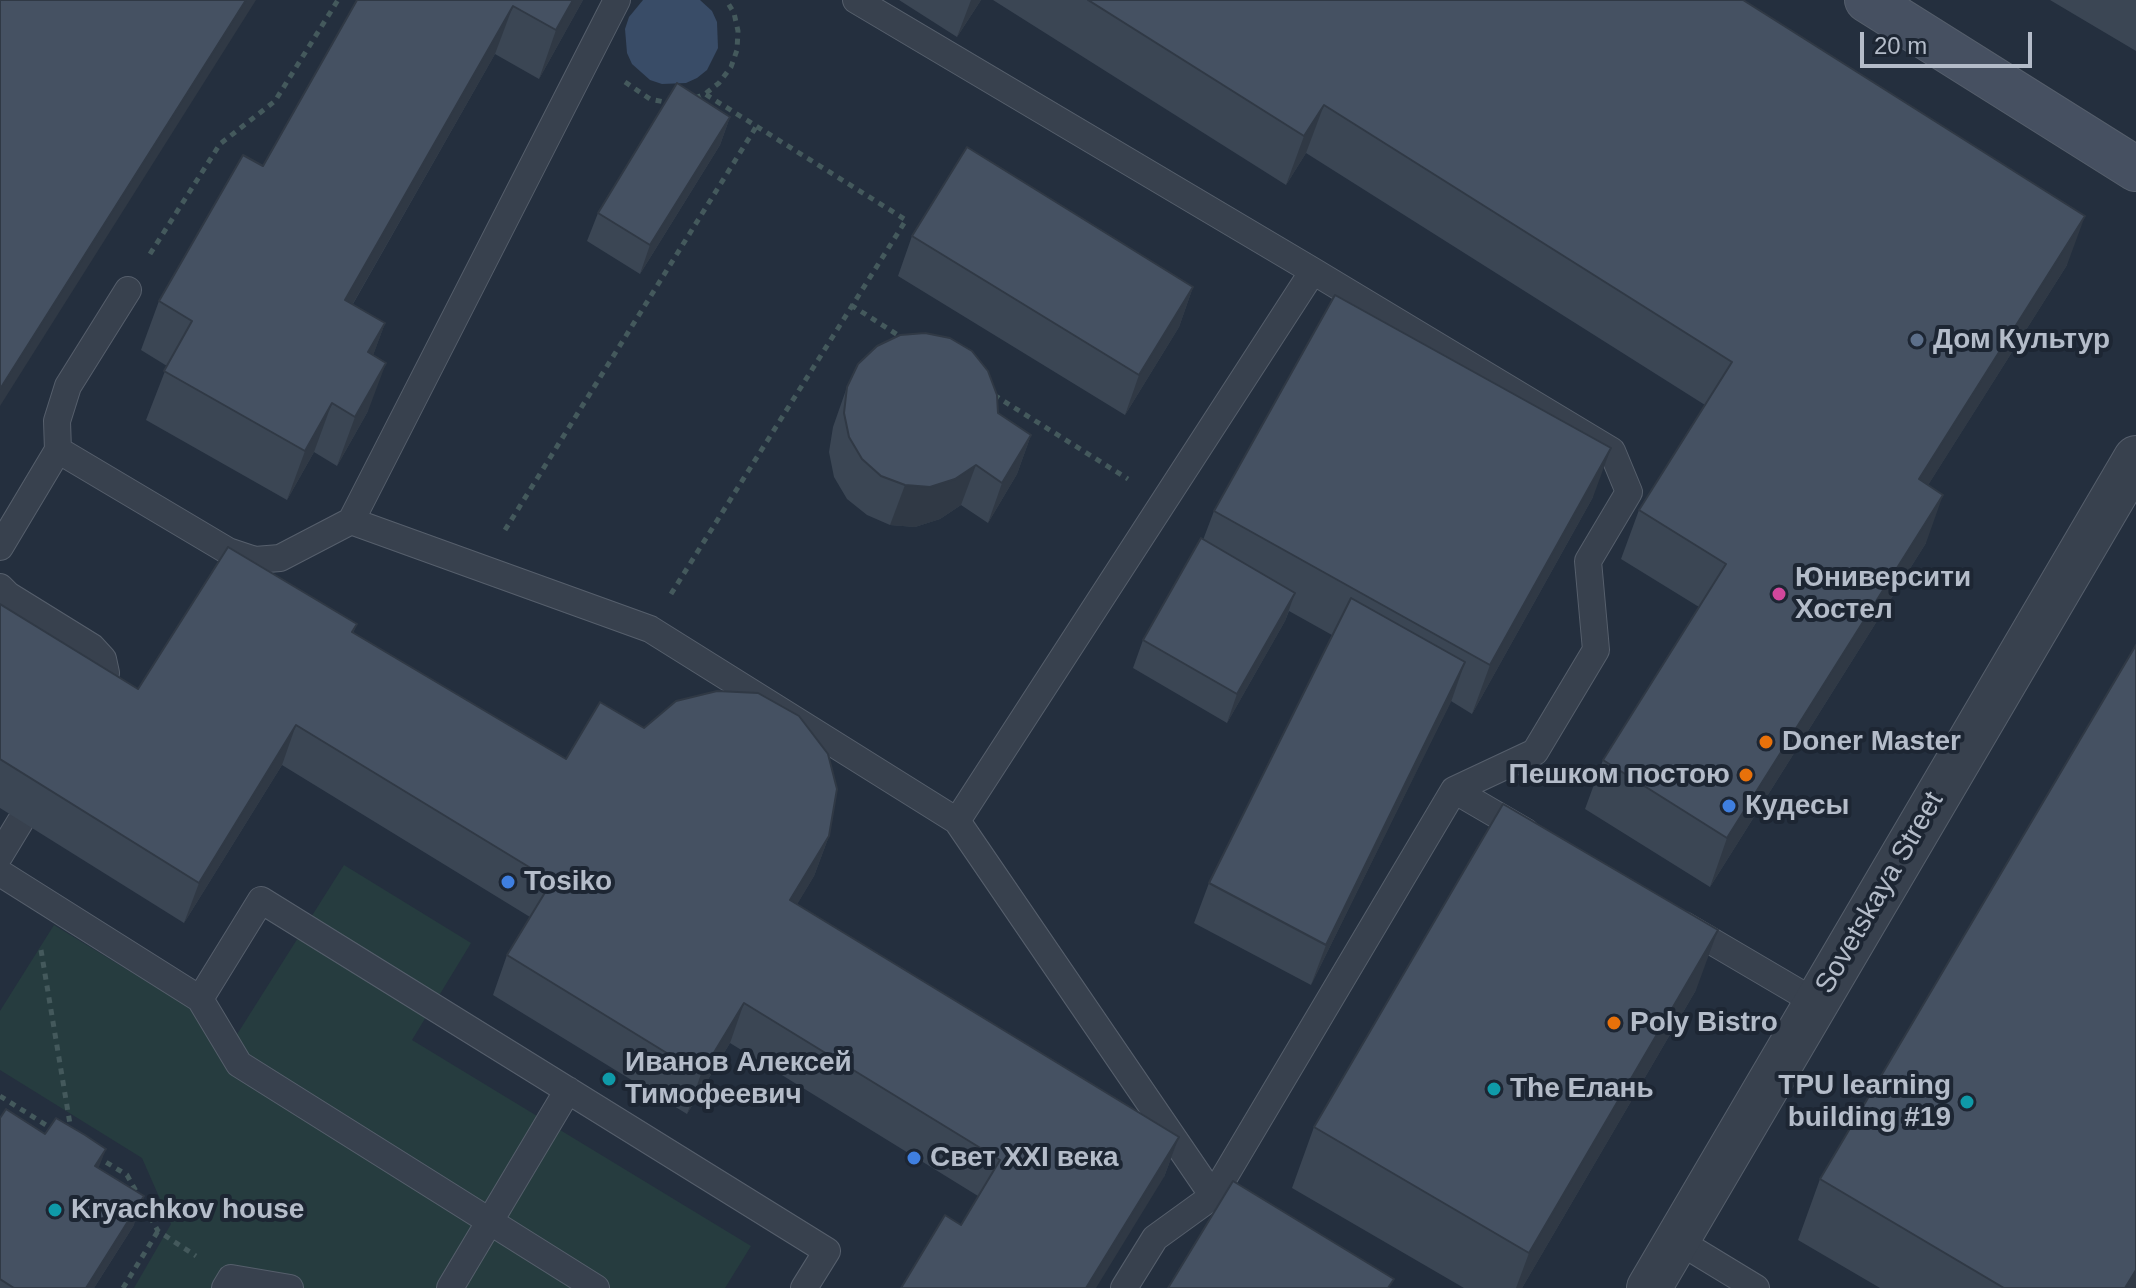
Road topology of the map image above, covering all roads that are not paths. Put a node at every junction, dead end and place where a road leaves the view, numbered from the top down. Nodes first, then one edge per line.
1 (856, 0) edge
2 (1867, 0) edge
3 (616, 3) edge
4 (2136, 169) edge
5 (1313, 271) junction
6 (128, 290) road end
7 (58, 450) junction
8 (2136, 458) edge
9 (351, 521) junction
10 (0, 547) edge
11 (0, 587) edge
12 (89, 709) edge
13 (1454, 790) junction
14 (957, 821) junction
15 (20, 822) dead end
16 (1550, 846) edge
17 (0, 855) edge
18 (0, 873) edge
19 (1659, 911) edge
20 (200, 999) junction
21 (1815, 1002) junction
22 (568, 1090) junction
23 (1213, 1196) junction
24 (1251, 1219) edge
25 (490, 1222) junction
26 (1677, 1240) junction
27 (228, 1283) edge
28 (290, 1288) edge
29 (450, 1288) edge
30 (596, 1288) edge
31 (804, 1288) edge
32 (1124, 1288) edge
33 (1649, 1288) edge
34 (1756, 1288) edge

1 - 5 lane
2 - 4 main road
3 - 9 lane
5 - 13 lane
5 - 14 lane
6 - 7 lane
7 - 9 lane
7 - 10 lane
8 - 21 street, Sovetskaya Street
9 - 14 lane
11 - 12 lane
13 - 16 lane
13 - 23 lane
14 - 23 lane
15 - 17 lane
18 - 20 lane
19 - 21 lane
20 - 22 lane
20 - 25 lane
21 - 26 street, Sovetskaya Street
22 - 25 lane
22 - 31 lane
23 - 24 lane
23 - 32 lane
25 - 29 lane
25 - 30 lane
26 - 33 street, Sovetskaya Street
26 - 34 lane
27 - 28 lane

